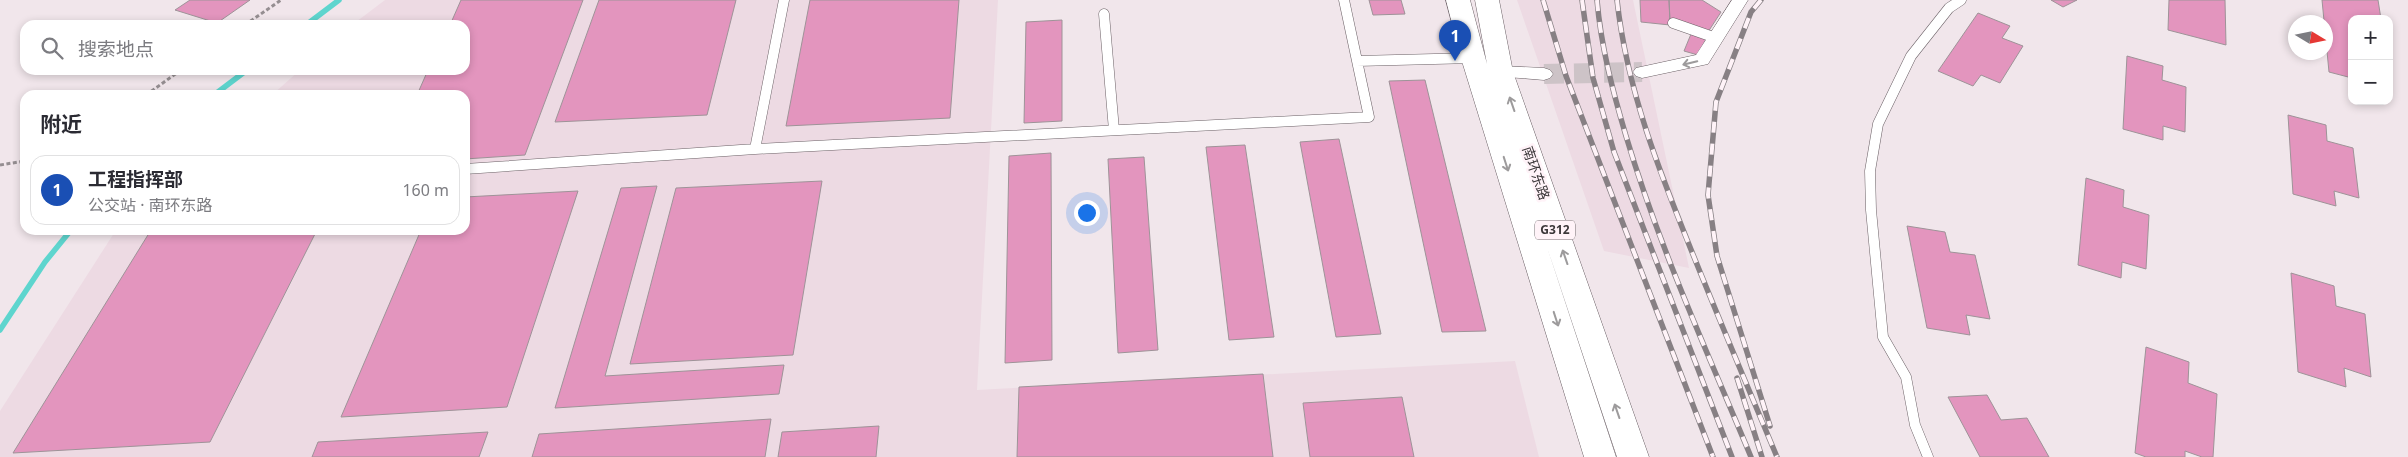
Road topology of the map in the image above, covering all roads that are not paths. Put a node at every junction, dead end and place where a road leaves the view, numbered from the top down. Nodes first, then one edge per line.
1 (784, 0) edge
2 (1344, 0) edge
3 (1458, 0) edge
4 (1487, 0) edge
5 (1740, 0) edge
6 (1961, 0) edge
7 (1104, 14) dead end
8 (1673, 23) dead end
9 (1716, 38) junction
10 (1473, 58) junction
11 (1357, 61) junction
12 (1501, 72) junction
13 (1642, 72) tunnel mouth
14 (1544, 74) tunnel mouth
15 (1114, 130) junction
16 (755, 149) junction
17 (470, 169) edge
18 (1600, 457) edge
19 (1633, 457) edge
20 (1928, 457) edge

1 - 16 lane
2 - 11 lane
3 - 10 highway, 南环东路 / G312
4 - 12 highway, 南环东路 / G312
5 - 9 street
6 - 20 lane
7 - 15 lane
8 - 9 lane
9 -> 13 street
10 - 11 lane
10 -> 18 highway, 南环东路 / G312
11 - 15 lane
12 - 14 street
19 -> 12 highway, 南环东路 / G312
15 - 16 lane
16 - 17 lane

